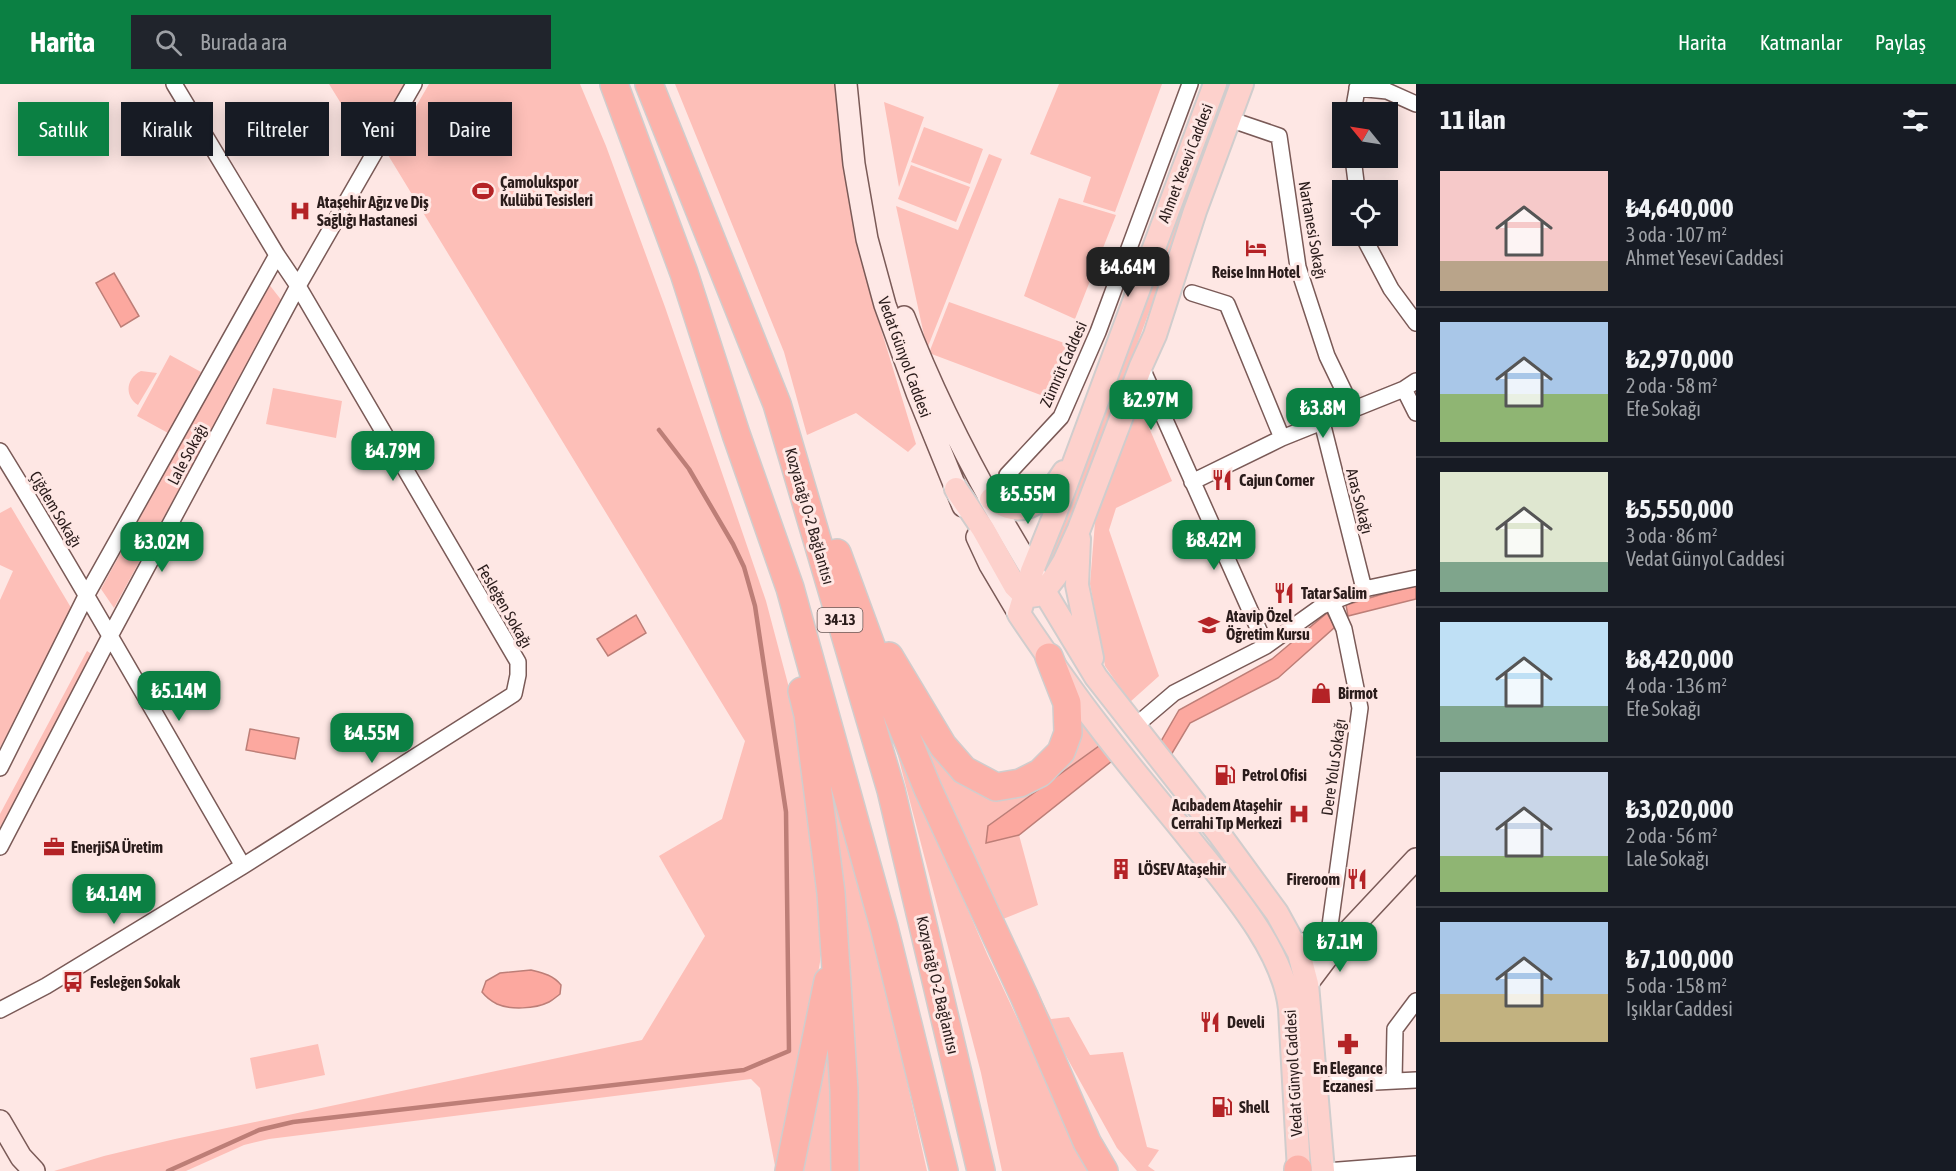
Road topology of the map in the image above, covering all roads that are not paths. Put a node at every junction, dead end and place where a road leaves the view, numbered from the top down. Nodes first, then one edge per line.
1 (174, 84) edge
2 (414, 84) edge
3 (614, 84) edge
4 (649, 84) edge
5 (846, 84) edge
6 (861, 84) edge
7 (1190, 84) edge
8 (1215, 84) edge
9 (1242, 84) edge
10 (1358, 86) edge
11 (1355, 102) edge
12 (1416, 104) edge
13 (1229, 119) junction
14 (1368, 246) edge
15 (277, 255) junction
16 (298, 286) junction
17 (1192, 293) dead end
18 (1416, 323) edge
19 (1141, 366) junction
20 (1410, 385) edge
21 (777, 404) junction
22 (1353, 410) junction
23 (1416, 413) edge
24 (1322, 422) junction
25 (736, 434) junction
26 (1282, 438) junction
27 (0, 451) edge
28 (1076, 454) junction
29 (1007, 475) dead end
30 (1192, 482) junction
31 (956, 489) joint
32 (991, 499) junction
33 (1079, 529) junction
34 (842, 564) junction
35 (1032, 571) junction
36 (1416, 578) edge
37 (1364, 589) junction
38 (86, 596) junction
39 (1029, 600) junction
40 (1332, 602) junction
41 (110, 636) junction
42 (1266, 646) junction
43 (1049, 657) junction
44 (1096, 677) junction
45 (1134, 727) junction
46 (0, 768) edge
47 (0, 847) edge
48 (1416, 859) edge
49 (243, 866) junction
50 (831, 893) junction
51 (1335, 939) junction
52 (1296, 945) junction
53 (1308, 984) junction
54 (1024, 996) junction
55 (1416, 1001) edge
56 (0, 1010) edge
57 (1416, 1080) edge
58 (1394, 1081) junction
59 (1316, 1085) junction
60 (0, 1121) edge
61 (1416, 1164) edge
62 (26, 1166) edge
63 (789, 1171) edge
64 (845, 1171) edge
65 (944, 1171) edge
66 (981, 1171) edge
67 (1104, 1171) edge
68 (1121, 1171) edge
69 (1309, 1171) edge

1 - 15 street, Fesleğen Sokağı
2 - 16 street, Lale Sokağı
3 - 25 highway, 34-13
4 - 21 highway, Kozyatağı O-2 Bağlantısı / 34-13
5 - 31 main road, Vedat Günyol Caddesi
6 - 32 main road, Vedat Günyol Caddesi
7 - 29 street, Zümrüt Caddesi
8 - 28 main road, Ahmet Yesevi Caddesi
9 - 13 main road, Ahmet Yesevi Caddesi
10 - 11 street
10 - 12 street
13 - 19 main road, Ahmet Yesevi Caddesi
13 - 22 street, Nartanesi Sokağı
14 - 18 street
15 - 16 street, Fesleğen Sokağı
15 - 38 street, Lale Sokağı
16 - 41 street, Lale Sokağı
16 - 49 street, Fesleğen Sokağı
17 - 26 street
19 - 30 street
19 - 33 main road, Ahmet Yesevi Caddesi
20 - 22 street
20 - 23 street
21 - 34 highway
21 - 66 highway, Kozyatağı O-2 Bağlantısı / 34-13
22 - 24 street
24 - 26 street
24 - 37 street, Aras Sokağı
25 - 50 highway
25 - 65 highway, 34-13
26 - 30 street
27 - 38 street, Çiğdem Sokağı
28 - 32 main road
28 - 35 main road, Ahmet Yesevi Caddesi
30 - 42 street
31 - 39 main road
32 - 35 main road, Vedat Günyol Caddesi
33 - 39 main road, Ahmet Yesevi Caddesi
33 - 44 main road
34 - 43 highway
34 - 54 highway
35 - 39 main road, Ahmet Yesevi Caddesi
36 - 37 street
37 - 40 street
38 - 41 street, Çiğdem Sokağı
38 - 46 street, Lale Sokağı
39 - 43 main road, Vedat Günyol Caddesi
39 - 44 main road, Vedat Günyol Caddesi
40 - 42 street
40 - 51 street, Dere Yolu Sokağı
41 - 47 street, Lale Sokağı
41 - 49 street, Çiğdem Sokağı
42 - 45 street
43 - 69 main road, Vedat Günyol Caddesi
44 - 45 main road, Vedat Günyol Caddesi
45 - 52 main road, Vedat Günyol Caddesi
48 - 51 main road
49 - 56 street, Fesleğen Sokağı
50 - 63 highway
50 - 64 highway
51 - 52 main road
51 - 53 main road
52 - 53 main road, Vedat Günyol Caddesi
53 - 59 main road, Vedat Günyol Caddesi
54 - 67 highway
54 - 68 highway
55 - 58 street
57 - 58 street
58 - 59 street
59 - 69 main road, Vedat Günyol Caddesi
60 - 62 main road
61 - 69 street

